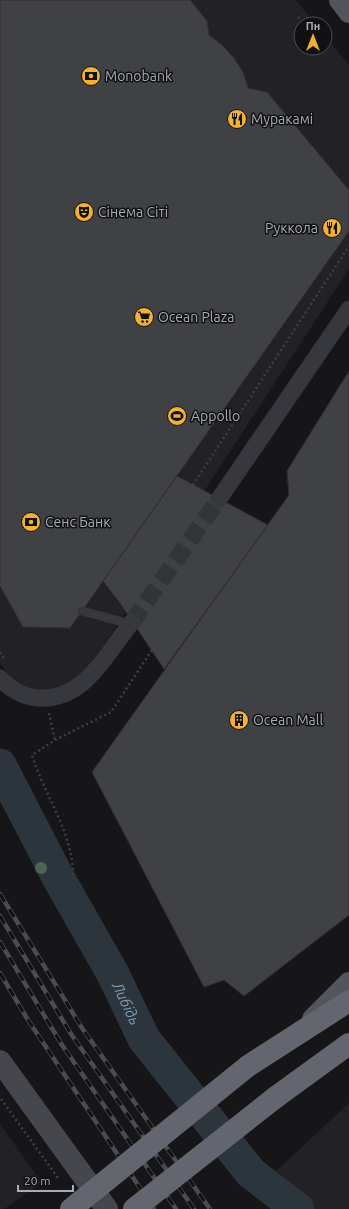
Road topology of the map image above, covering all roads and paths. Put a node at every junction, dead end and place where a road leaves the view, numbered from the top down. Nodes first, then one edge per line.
1 (340, 0) edge
2 (349, 12) edge
3 (64, 26) dead end
4 (99, 39) dead end
5 (234, 58) dead end
6 (169, 72) dead end
7 (199, 72) junction
8 (205, 80) junction
9 (178, 84) dead end
10 (211, 87) junction
11 (194, 104) dead end
12 (203, 117) dead end
13 (215, 185) dead end
14 (35, 210) dead end
15 (224, 221) dead end
16 (7, 232) dead end
17 (349, 246) edge
18 (191, 300) dead end
19 (349, 309) edge
20 (166, 338) dead end
21 (44, 402) dead end
22 (76, 444) dead end
23 (194, 485) dead end
24 (219, 499) tunnel mouth
25 (82, 611) dead end
26 (131, 623) joint
27 (152, 650) dead end
28 (0, 652) edge
29 (4, 671) edge
30 (73, 875) dead end
31 (349, 983) edge
32 (349, 1001) edge
33 (302, 1031) junction
34 (349, 1044) edge
35 (0, 1061) edge
36 (0, 1098) edge
37 (62, 1184) dead end
38 (71, 1209) edge
39 (107, 1209) edge
40 (134, 1209) edge

1 - 2 main road
3 - 4 path
5 - 8 path
6 - 7 path
7 - 8 path
7 - 9 path
8 - 10 path
10 - 11 path
10 - 12 path
13 - 15 path
14 - 16 path
17 - 23 path
18 - 20 path
19 - 24 street
21 - 22 path
25 - 26 lane
26 - 29 street
27 - 30 path
28 - 29 path
31 - 33 main road
32 - 33 highway
33 - 38 highway, bridge
34 - 40 highway, bridge
35 - 39 main road
36 - 37 path

